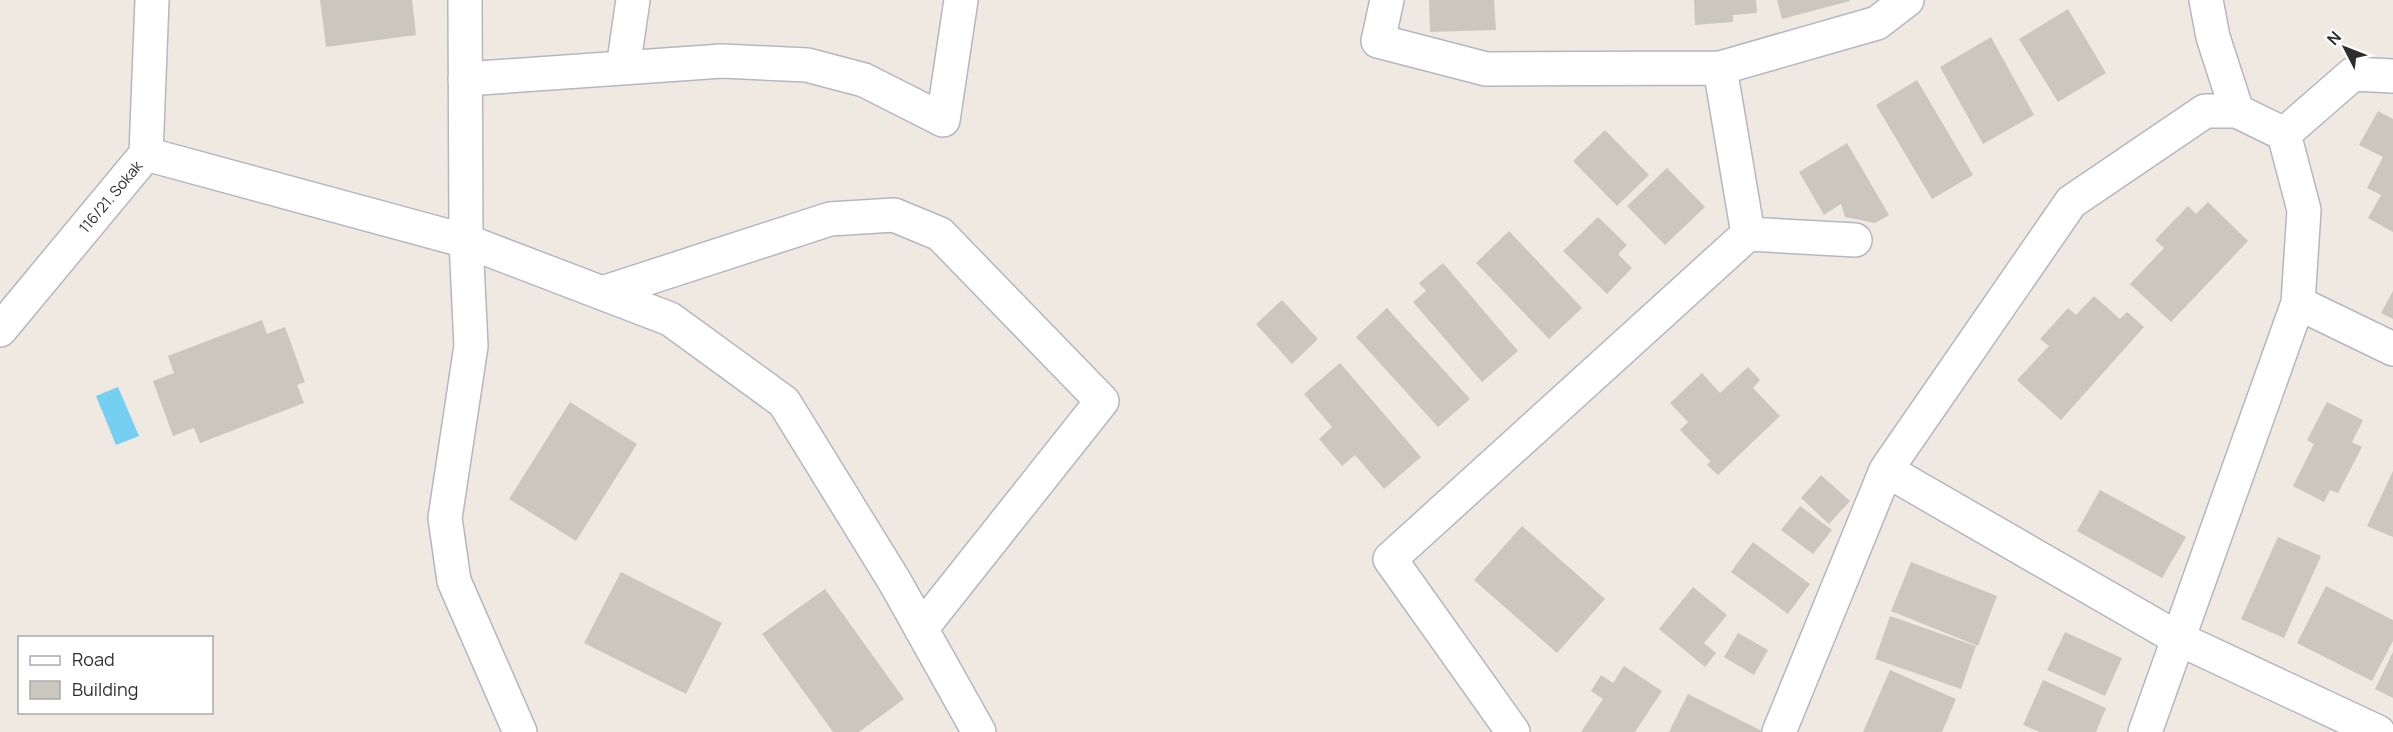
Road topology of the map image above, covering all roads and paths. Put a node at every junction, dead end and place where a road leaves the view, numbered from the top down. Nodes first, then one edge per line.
1 (152, 0) edge
2 (465, 0) edge
3 (633, 0) edge
4 (961, 0) edge
5 (1387, 0) edge
6 (1907, 0) edge
7 (2206, 0) edge
8 (623, 68) junction
9 (1720, 68) junction
10 (2393, 76) edge
11 (465, 79) junction
12 (2237, 111) junction
13 (2284, 134) junction
14 (146, 154) junction
15 (1748, 234) junction
16 (1855, 240) dead end
17 (466, 241) junction
18 (602, 293) junction
19 (2298, 303) junction
20 (0, 330) edge
21 (2393, 349) edge
22 (1886, 470) junction
23 (921, 629) junction
24 (2179, 639) junction
25 (520, 732) edge
26 (979, 732) edge
27 (1513, 732) edge
28 (1779, 732) edge
29 (2145, 732) edge
30 (2378, 732) edge

1 - 14 street, 116/21. Sokak
2 - 11 street
3 - 8 street
4 - 8 street
5 - 9 street
6 - 9 street
7 - 12 street
8 - 11 street
9 - 15 street
10 - 13 street
11 - 17 street
12 - 13 street
12 - 22 street
13 - 19 street
14 - 17 street
14 - 20 street, 116/21. Sokak
15 - 16 street
15 - 27 street
17 - 18 street
17 - 25 street
18 - 23 street
18 - 23 street
19 - 21 street
19 - 24 street
22 - 24 street
22 - 28 street
23 - 26 street
24 - 29 street
24 - 30 street

